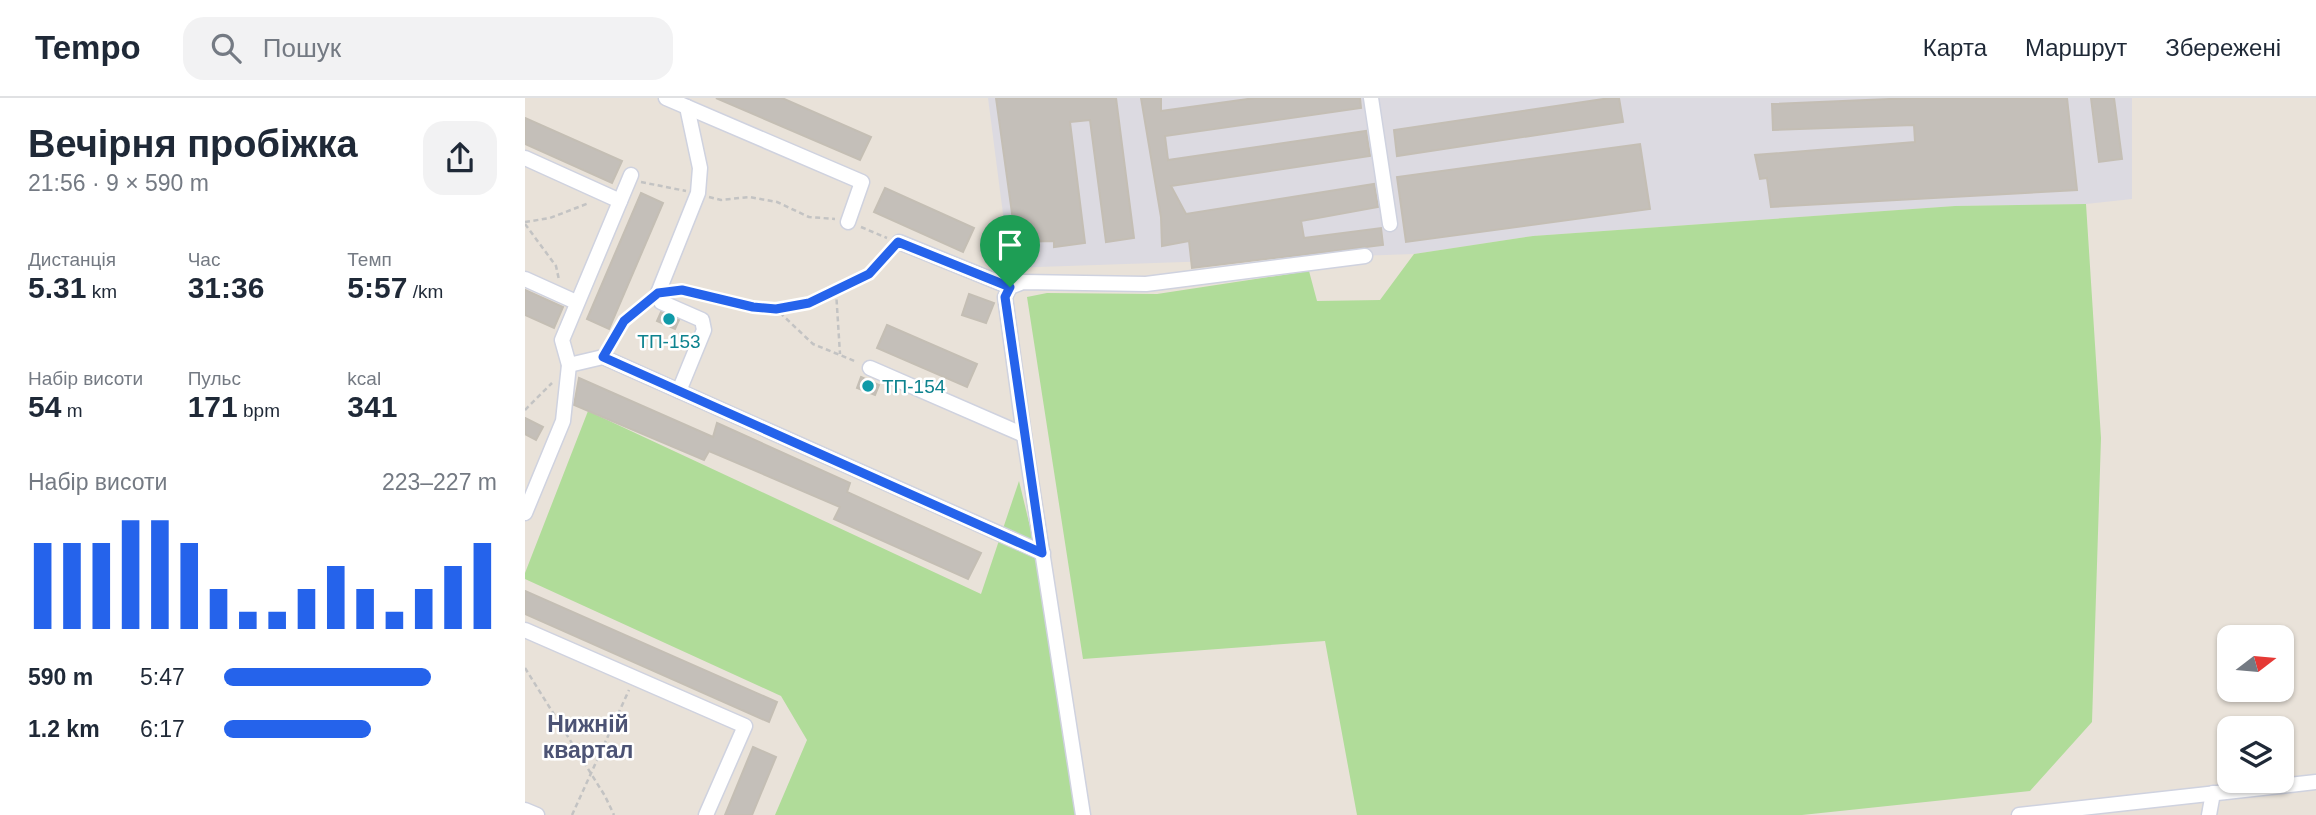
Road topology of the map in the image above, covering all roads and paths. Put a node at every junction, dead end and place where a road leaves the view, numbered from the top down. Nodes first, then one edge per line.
1 (666, 98) edge
2 (1371, 98) edge
3 (687, 107) junction
4 (525, 158) edge
5 (631, 175) dead end
6 (620, 201) junction
7 (848, 222) joint
8 (1390, 223) dead end
9 (525, 224) edge
10 (898, 242) junction
11 (1365, 256) dead end
12 (525, 279) edge
13 (1010, 287) junction
14 (836, 291) junction
15 (658, 293) junction
16 (570, 299) junction
17 (776, 309) junction
18 (841, 355) junction
19 (603, 357) junction
20 (569, 365) junction
21 (870, 368) joint
22 (551, 383) dead end
23 (679, 391) junction
24 (525, 410) edge
25 (1024, 435) junction
26 (525, 513) edge
27 (1042, 553) junction
28 (525, 630) edge
29 (525, 668) edge
30 (635, 678) junction
31 (590, 772) junction
32 (2316, 782) edge
33 (2213, 793) junction
34 (525, 810) edge
35 (2028, 814) edge
36 (537, 815) edge
37 (572, 815) edge
38 (614, 815) edge
39 (706, 815) edge
40 (1083, 815) edge
41 (2209, 815) edge

1 - 3 street
2 - 8 street
3 - 7 street
3 - 15 street
4 - 6 street
5 - 6 street
6 - 16 street
7 - 10 path
9 - 16 path
10 - 13 street
10 - 14 path
11 - 13 street
12 - 16 street
13 - 25 street
14 - 17 path
14 - 18 path
15 - 17 path
15 - 19 path
15 - 23 street
16 - 20 street
17 - 18 path
18 - 21 path
19 - 20 street
19 - 23 street
20 - 26 street
21 - 25 street
22 - 24 path
23 - 27 street
25 - 27 street
27 - 40 street
28 - 30 street
29 - 31 path
30 - 31 path
30 - 39 street
31 - 37 path
31 - 38 path
32 - 33 street
33 - 35 street
33 - 41 street
34 - 36 street

